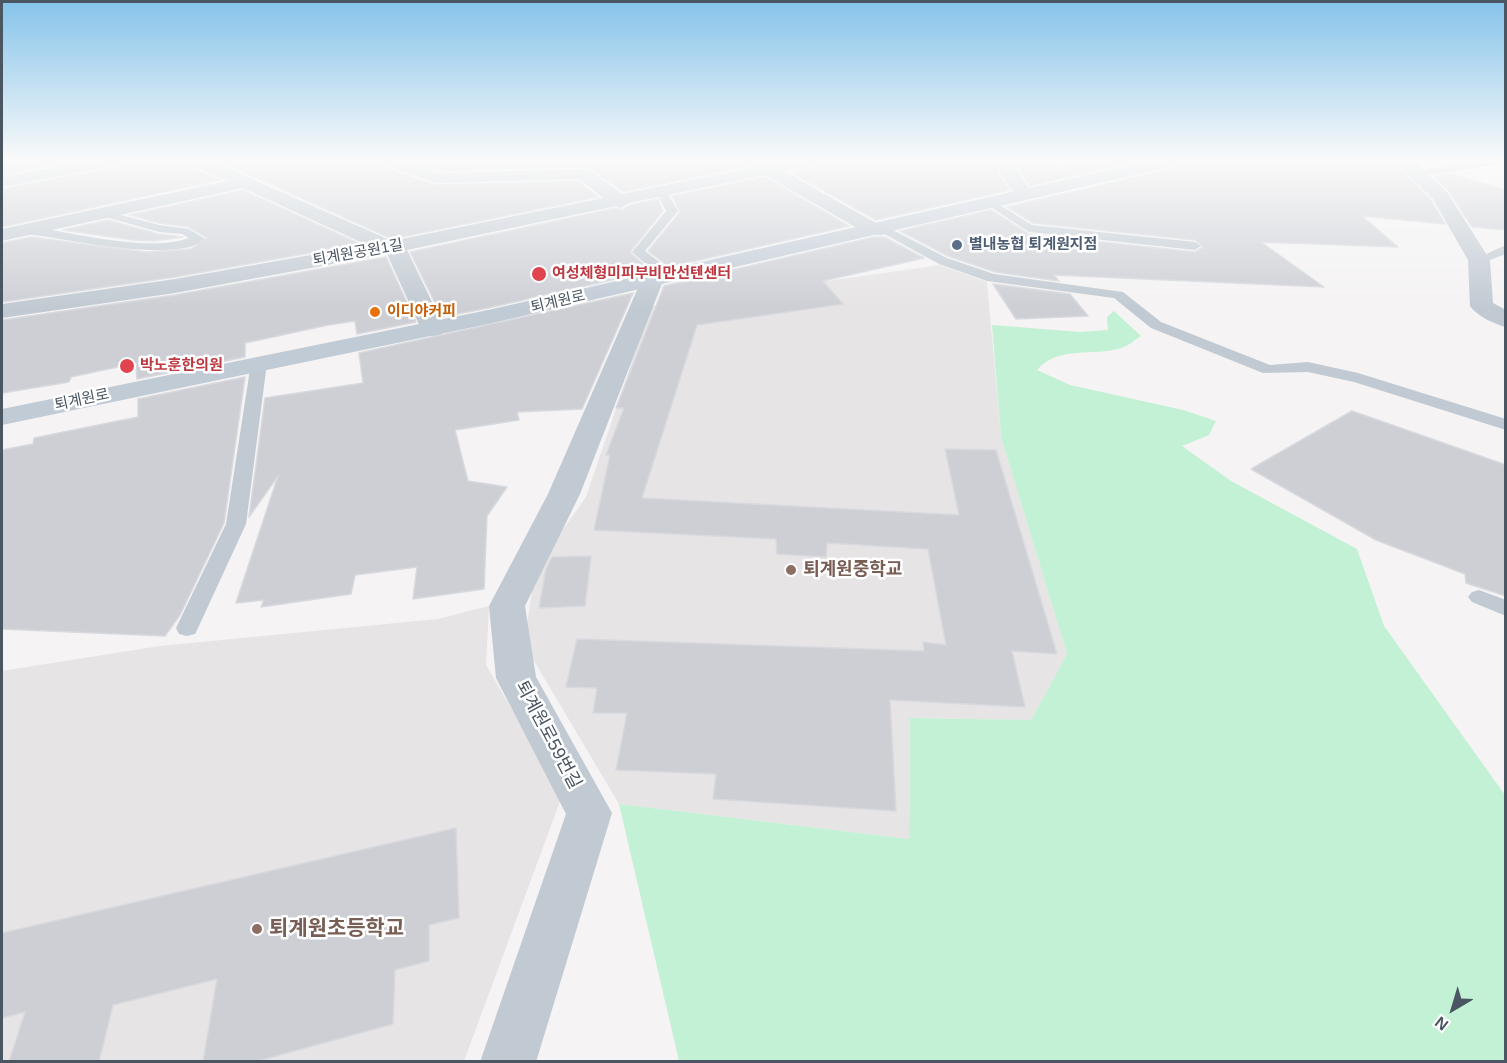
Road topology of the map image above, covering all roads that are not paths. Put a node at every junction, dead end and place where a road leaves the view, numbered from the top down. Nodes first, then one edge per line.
1 (123, 209) edge
2 (302, 209) edge
3 (587, 209) edge
4 (671, 209) edge
5 (840, 209) edge
6 (964, 209) edge
7 (1000, 209) edge
8 (1449, 209) edge
9 (102, 213) junction
10 (27, 230) junction
11 (879, 230) junction
12 (2, 235) edge
13 (1195, 246) dead end
14 (390, 247) junction
15 (1506, 249) edge
16 (1479, 260) junction
17 (661, 279) junction
18 (2, 311) edge
19 (1506, 320) edge
20 (433, 329) junction
21 (259, 363) junction
22 (2, 417) edge
23 (1506, 425) edge
24 (1479, 597) dead end
25 (1506, 609) edge
26 (187, 628) dead end
27 (508, 1062) edge

1 - 9 street
2 - 14 street
3 - 14 street, 퇴계원공원1길
4 - 17 lane
5 - 11 street
6 - 11 street, 퇴계원로
7 - 13 lane
8 - 16 street
9 - 10 street
9 - 10 lane
10 - 12 street
11 - 17 street, 퇴계원로
11 - 23 lane
14 - 18 street, 퇴계원공원1길
14 - 20 street
15 - 16 lane
16 - 19 street
17 - 20 street, 퇴계원로
17 - 27 street, 퇴계원로59번길
20 - 21 street, 퇴계원로
21 - 22 street, 퇴계원로
21 - 26 lane
24 - 25 lane

